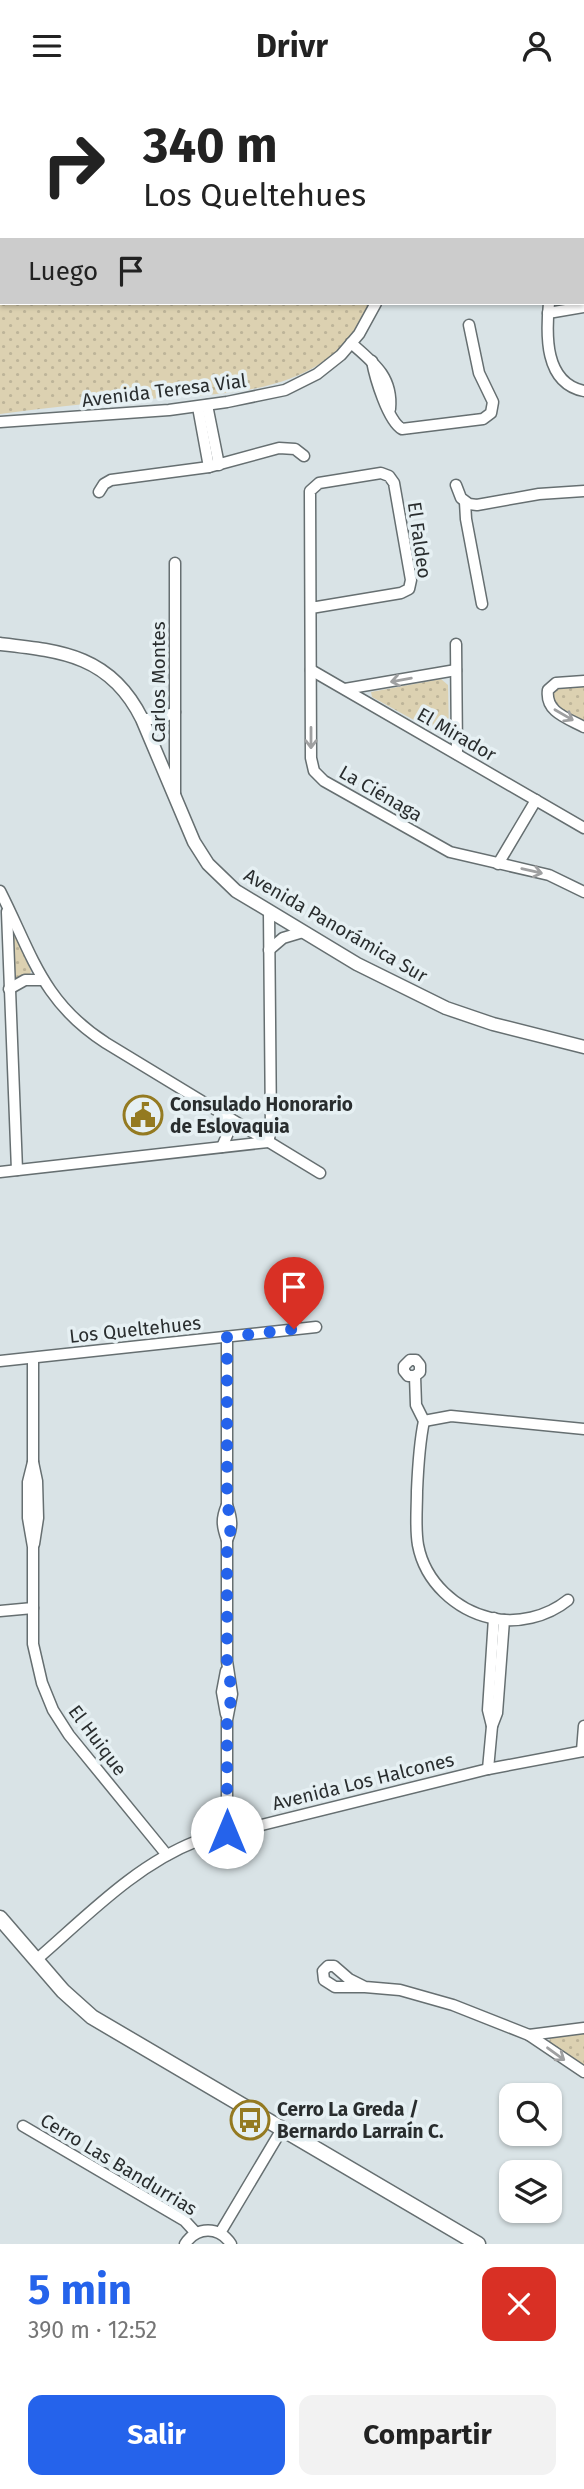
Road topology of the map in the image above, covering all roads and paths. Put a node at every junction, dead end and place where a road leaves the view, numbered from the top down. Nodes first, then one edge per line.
1 (375, 305) edge
2 (584, 307) edge
3 (548, 308) edge
4 (469, 325) dead end
5 (351, 343) junction
6 (584, 391) edge
7 (203, 406) junction
8 (0, 422) edge
9 (304, 456) dead end
10 (214, 466) junction
11 (456, 485) dead end
12 (312, 487) joint
13 (584, 491) edge
14 (99, 492) dead end
15 (465, 502) junction
16 (175, 563) dead end
17 (482, 604) dead end
18 (311, 608) junction
19 (0, 644) edge
20 (456, 644) dead end
21 (311, 670) junction
22 (456, 670) junction
23 (584, 681) edge
24 (345, 689) junction
25 (175, 712) junction
26 (142, 719) junction
27 (584, 727) edge
28 (457, 754) junction
29 (176, 800) junction
30 (536, 800) junction
31 (584, 828) edge
32 (498, 864) junction
33 (0, 891) edge
34 (584, 892) edge
35 (7, 906) junction
36 (269, 912) junction
37 (303, 932) junction
38 (269, 950) junction
39 (42, 980) junction
40 (9, 989) junction
41 (584, 1049) edge
42 (226, 1117) junction
43 (268, 1142) junction
44 (222, 1147) junction
45 (17, 1170) junction
46 (0, 1172) edge
47 (320, 1173) dead end
48 (316, 1327) dead end
49 (227, 1337) junction
50 (33, 1358) junction
51 (0, 1361) edge
52 (415, 1377) dead end
53 (424, 1421) junction
54 (584, 1429) edge
55 (568, 1600) dead end
56 (33, 1608) junction
57 (0, 1611) edge
58 (499, 1619) junction
59 (584, 1726) edge
60 (583, 1751) edge
61 (488, 1769) junction
62 (227, 1832) junction
63 (166, 1855) junction
64 (0, 1918) edge
65 (36, 1959) junction
66 (365, 1987) dead end
67 (584, 2028) edge
68 (529, 2035) junction
69 (584, 2072) edge
70 (23, 2126) dead end
71 (282, 2129) junction
72 (196, 2232) junction
73 (220, 2233) junction
74 (185, 2244) edge
75 (231, 2244) edge
76 (478, 2244) edge

1 - 5 street, Avenida Teresa Vial
2 - 3 street
3 - 6 street
4 - 5 street
5 - 7 street, Avenida Teresa Vial
7 - 8 street, Avenida Teresa Vial
7 - 10 street
9 - 10 street
10 - 14 street
11 - 15 street
12 - 18 street, La Ciénaga
12 - 18 street, El Faldeo
13 - 15 street
15 - 17 street
16 - 25 street, Carlos Montes
18 - 21 street, La Ciénaga
19 - 26 street, Avenida Panorámica Sur
20 - 22 street
21 - 24 street, El Mirador
21 -> 32 street, La Ciénaga
22 -> 24 street
22 - 28 street
23 -> 27 street
24 - 28 street, El Mirador
25 - 26 street
25 - 29 street, Carlos Montes
26 - 29 street, Avenida Panorámica Sur
28 - 30 street, El Mirador
29 - 36 street, Avenida Panorámica Sur
30 - 31 street, El Mirador
30 - 32 street
32 -> 34 street, La Ciénaga
33 - 35 street
35 - 39 street
35 - 40 street
36 - 37 street, Avenida Panorámica Sur
36 - 38 street
37 - 38 street
37 - 41 street, Avenida Panorámica Sur
38 - 43 street
39 - 40 street
39 - 42 street
40 - 45 street
42 - 43 street
42 - 44 street
43 - 44 street
43 - 47 street
44 - 45 street
45 - 46 street
48 - 49 street, Los Queltehues
49 - 50 street, Los Queltehues
49 - 62 street
50 - 51 street, Los Queltehues
50 - 56 street, El Huique
52 - 53 street
53 - 54 street
53 - 58 street
55 - 58 street
56 - 57 street
56 - 63 street, El Huique
58 - 61 street
59 - 60 street
60 - 61 street, Avenida Los Halcones
61 - 62 street, Avenida Los Halcones
62 - 63 street, Avenida Los Halcones
63 - 65 street, Avenida Los Halcones
64 - 65 main road
65 - 71 main road
66 - 68 street
67 - 68 street
68 -> 69 street
70 - 72 street, Cerro Las Bandurrias
71 - 73 street
71 - 76 main road
72 - 73 street
72 - 74 street
73 - 75 street

